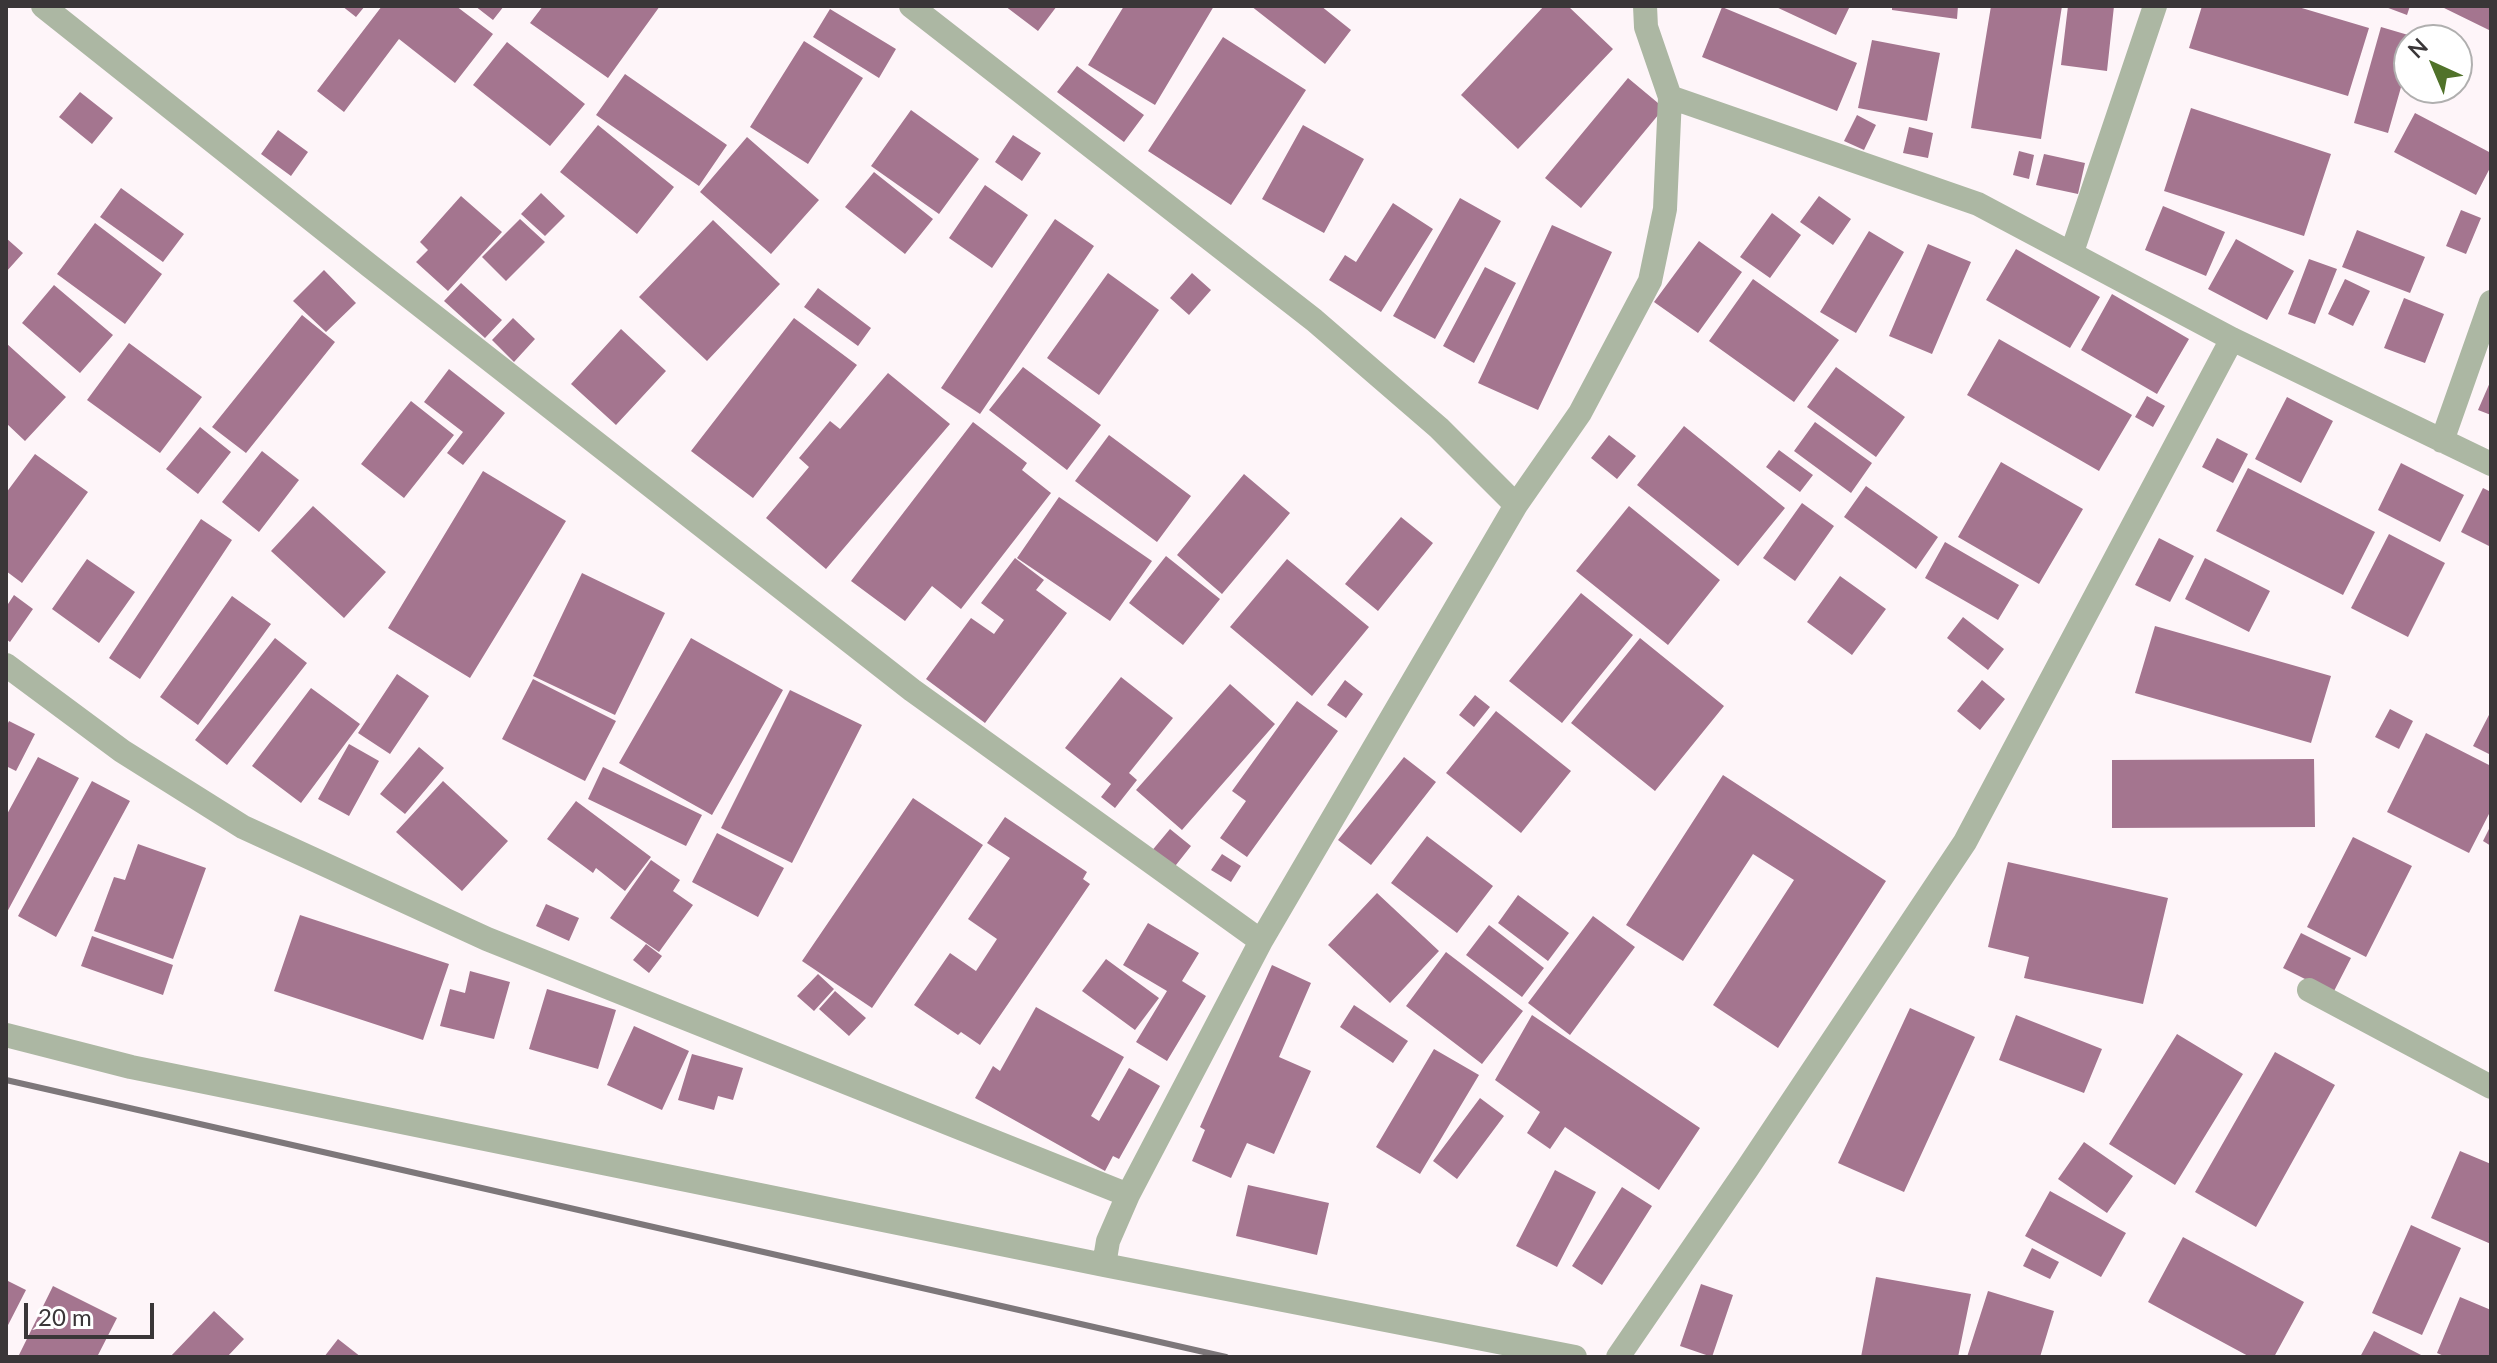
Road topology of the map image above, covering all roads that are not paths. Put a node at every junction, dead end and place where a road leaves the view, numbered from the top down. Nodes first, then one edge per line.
1 (43, 6) edge
2 (911, 6) edge
3 (1645, 6) edge
4 (2155, 6) edge
5 (1670, 97) junction
6 (2072, 252) junction
7 (2491, 302) edge
8 (2232, 339) junction
9 (2442, 441) junction
10 (2491, 464) edge
11 (1516, 505) junction
12 (6, 665) edge
13 (1261, 941) junction
14 (2309, 990) dead end
15 (6, 1035) edge
16 (2491, 1087) edge
17 (1128, 1195) junction
18 (1104, 1265) junction
19 (1575, 1357) edge
20 (1618, 1357) edge

1 - 13 street
2 - 11 street
3 - 5 street
4 - 6 street
5 - 6 street
5 - 11 street
6 - 8 street
7 - 9 street
8 - 9 street
8 - 20 street
9 - 10 street
11 - 13 street
12 - 17 street
13 - 17 street
14 - 16 street
15 - 18 street
17 - 18 street
18 - 19 street

